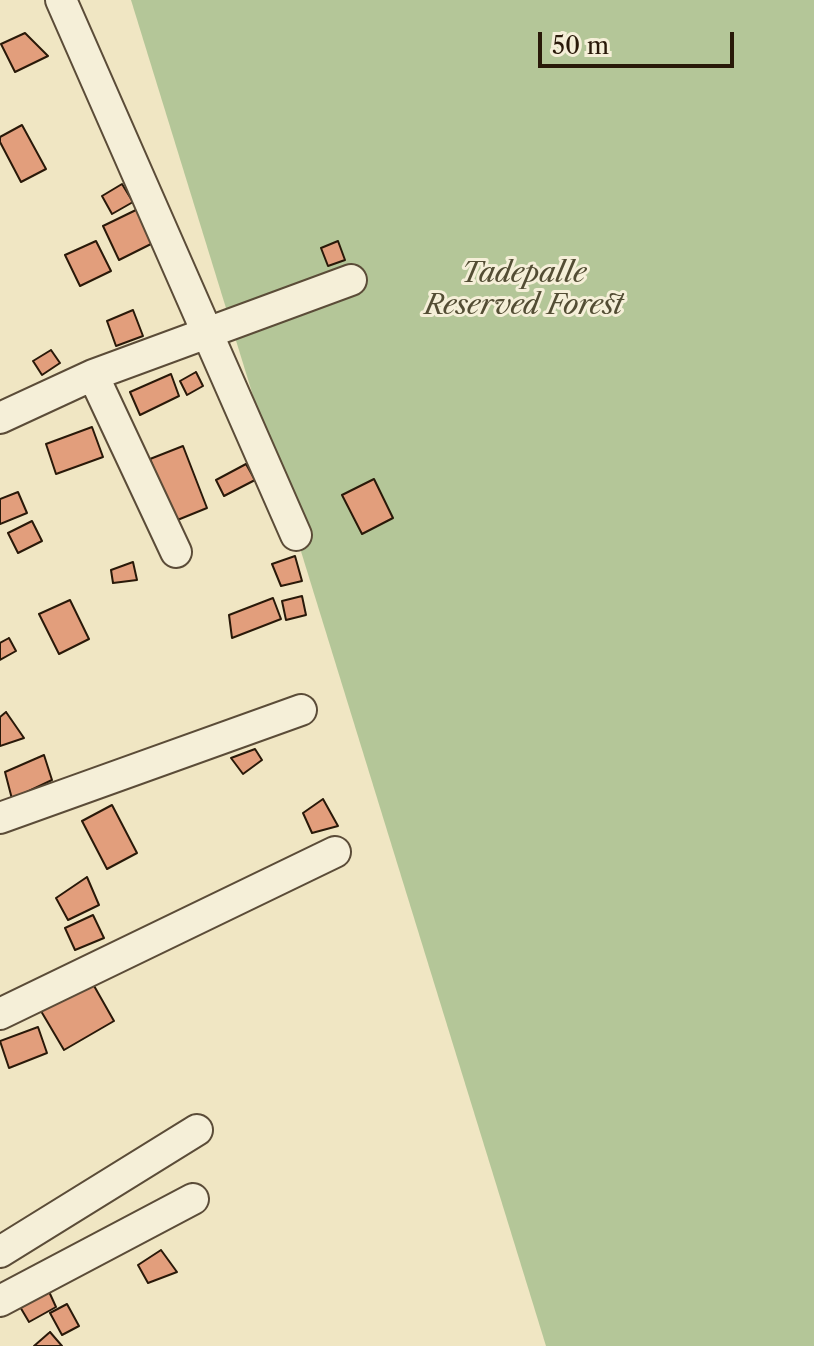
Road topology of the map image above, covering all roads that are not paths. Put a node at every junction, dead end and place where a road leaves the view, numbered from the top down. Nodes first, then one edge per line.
1 (61, 0) edge
2 (351, 280) dead end
3 (207, 333) junction
4 (93, 375) junction
5 (0, 418) edge
6 (296, 535) dead end
7 (176, 552) dead end
8 (301, 710) dead end
9 (0, 818) edge
10 (335, 852) dead end
11 (0, 1014) edge
12 (197, 1130) dead end
13 (193, 1199) dead end
14 (0, 1252) edge
15 (0, 1301) edge

1 - 3 street
2 - 3 street
3 - 4 street
3 - 6 street
4 - 5 street
4 - 7 street
8 - 9 street
10 - 11 street
12 - 14 street
13 - 15 street

